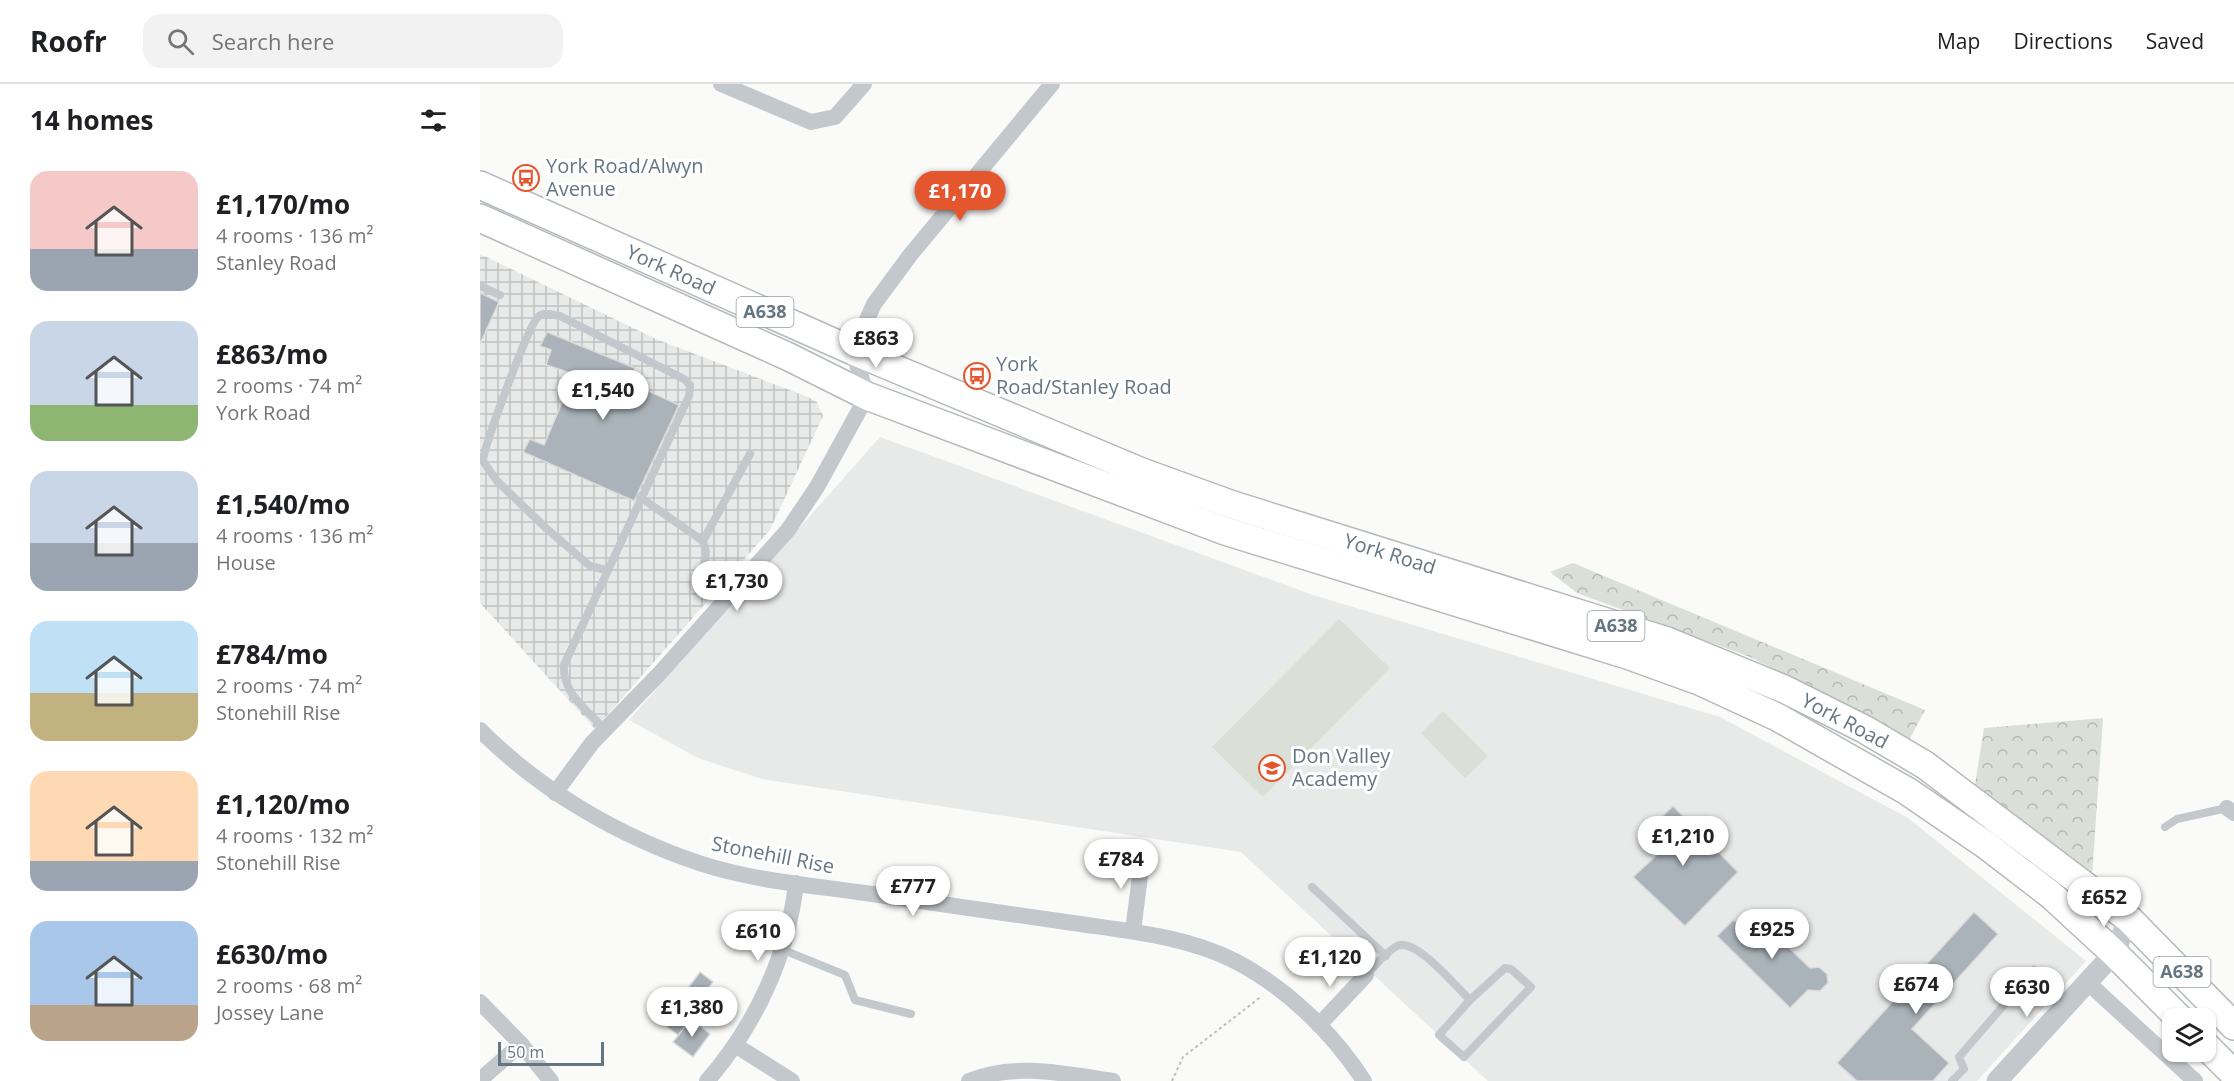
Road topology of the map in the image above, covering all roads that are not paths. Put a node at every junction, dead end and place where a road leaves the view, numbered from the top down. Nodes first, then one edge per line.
1 (721, 84) edge
2 (864, 84) edge
3 (1052, 84) edge
4 (480, 185) edge
5 (480, 218) edge
6 (480, 286) edge
7 (500, 295) dead end
8 (853, 351) junction
9 (867, 396) junction
10 (750, 454) dead end
11 (640, 497) junction
12 (703, 541) junction
13 (606, 570) junction
14 (730, 593) junction
15 (605, 729) junction
16 (480, 730) edge
17 (555, 792) junction
18 (1976, 805) junction
19 (2230, 811) edge
20 (2164, 827) dead end
21 (1143, 853) dead end
22 (796, 883) junction
23 (1312, 887) dead end
24 (2129, 919) junction
25 (1133, 931) junction
26 (781, 949) junction
27 (2114, 953) junction
28 (1386, 956) junction
29 (2034, 970) dead end
30 (1366, 975) joint
31 (2086, 981) junction
32 (1470, 1000) junction
33 (480, 1002) edge
34 (2169, 1008) edge
35 (911, 1014) dead end
36 (1319, 1025) junction
37 (2234, 1026) edge
38 (521, 1044) junction
39 (735, 1045) junction
40 (2216, 1056) edge
41 (2234, 1074) edge
42 (480, 1080) edge
43 (551, 1081) edge
44 (707, 1081) edge
45 (792, 1081) edge
46 (969, 1081) edge
47 (1113, 1081) edge
48 (1364, 1081) edge
49 (1952, 1081) edge
50 (1997, 1081) edge
51 (2195, 1081) edge

1 - 2 street
3 - 8 street
4 - 8 highway, York Road / A638
5 - 9 highway, York Road / A638
6 - 7 lane
8 - 9 street
8 - 18 highway, York Road / A638
9 - 14 street
9 - 27 highway, York Road / A638
10 - 12 lane
11 - 12 lane
11 - 13 lane
11 - 13 lane
12 - 14 lane
13 - 15 lane
14 - 15 street
15 - 17 street
16 - 17 street, Stonehill Rise
17 - 22 street, Stonehill Rise
18 - 24 highway, York Road / A638
18 - 27 highway
19 - 20 lane
21 - 25 street
22 - 25 street, Stonehill Rise
22 - 26 street
23 - 28 lane
24 - 27 street
24 - 37 highway, York Road / A638
25 - 36 street, Stonehill Rise
26 - 35 lane
26 - 39 street
27 - 31 street
27 - 34 highway, York Road / A638
28 - 30 lane
28 - 32 lane
29 - 49 lane
30 - 36 street
31 - 50 street
31 - 51 street
32 - 32 lane
33 - 38 street
36 - 48 street, Stonehill Rise
38 - 42 street
38 - 43 street
39 - 44 street
39 - 45 street
40 - 41 highway
46 - 47 street

